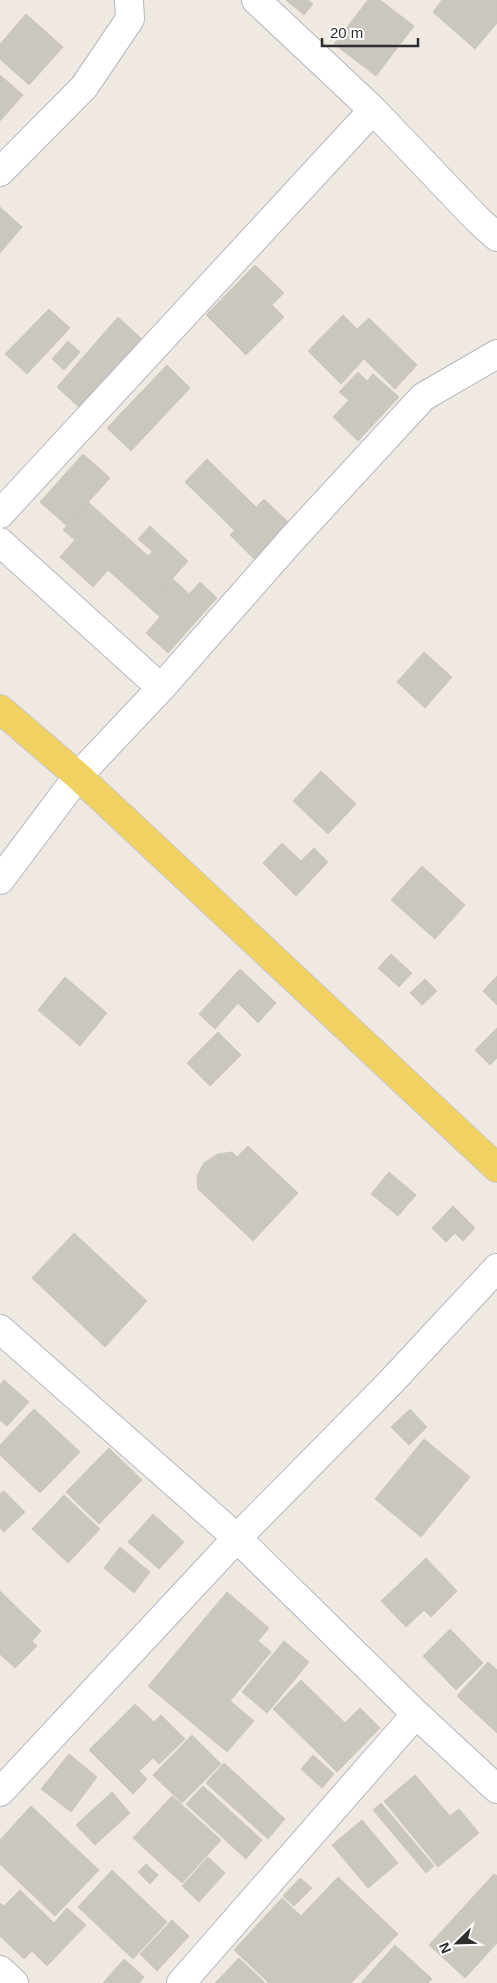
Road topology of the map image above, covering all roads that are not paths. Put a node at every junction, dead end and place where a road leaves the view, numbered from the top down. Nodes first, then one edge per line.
1 (129, 0) edge
2 (256, 0) edge
3 (373, 110) junction
4 (0, 172) edge
5 (497, 238) edge
6 (497, 354) edge
7 (0, 514) edge
8 (0, 542) edge
9 (161, 688) junction
10 (0, 709) edge
11 (78, 776) junction
12 (0, 880) edge
13 (497, 1168) edge
14 (497, 1268) edge
15 (3, 1338) edge
16 (236, 1538) junction
17 (416, 1714) junction
18 (497, 1789) edge
19 (0, 1792) edge
20 (0, 1970) edge
21 (14, 1983) edge
22 (181, 1983) edge

1 - 4 street
2 - 3 street
3 - 5 street
3 - 7 street
6 - 9 street
8 - 9 street
9 - 11 street
10 - 11 main road
11 - 12 street
11 - 13 main road
14 - 16 street
15 - 16 street
16 - 17 street
16 - 19 street
17 - 18 street
17 - 22 street
20 - 21 street

